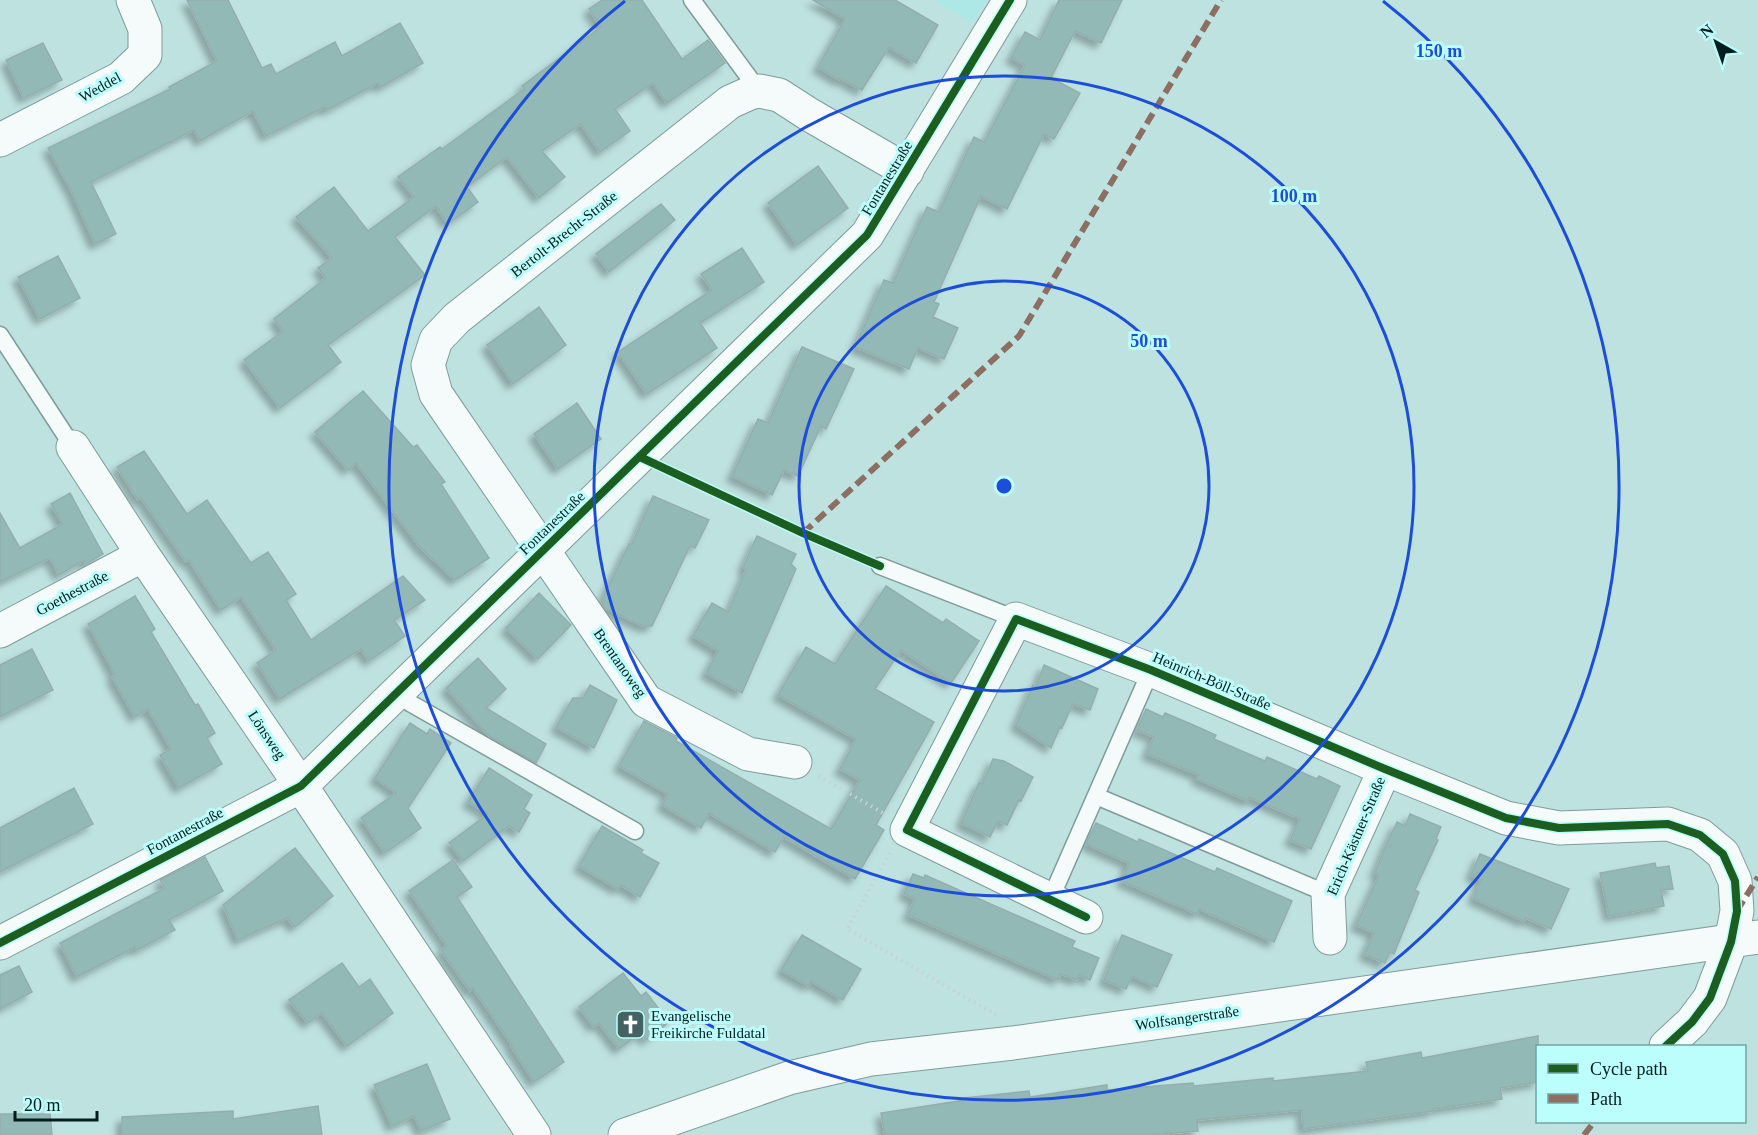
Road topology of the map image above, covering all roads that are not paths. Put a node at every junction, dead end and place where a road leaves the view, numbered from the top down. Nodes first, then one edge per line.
1 (133, 0) edge
2 (692, 0) edge
3 (1010, 0) edge
4 (759, 91) junction
5 (0, 140) edge
6 (907, 171) junction
7 (0, 335) edge
8 (73, 447) joint
9 (544, 550) junction
10 (143, 555) junction
11 (880, 566) dead end
12 (1016, 619) junction
13 (0, 631) edge
14 (1151, 670) junction
15 (399, 691) junction
16 (795, 762) dead end
17 (1385, 769) junction
18 (301, 786) junction
19 (1096, 796) junction
20 (635, 831) dead end
21 (1328, 894) junction
22 (1050, 900) junction
23 (1086, 917) dead end
24 (1330, 938) dead end
25 (1745, 939) edge
26 (0, 943) edge
27 (1668, 1045) edge
28 (534, 1135) edge
29 (625, 1135) edge

1 - 5 street, Weddel
2 - 4 lane
3 - 6 street, Fontanestraße
4 - 6 street
4 - 9 street, Bertolt-Brecht-Straße
6 - 9 street, Fontanestraße
7 - 8 lane, Lönsweg
8 - 10 street, Lönsweg
9 - 15 street, Fontanestraße
9 - 16 street, Brentanoweg
10 - 13 street, Goethestraße
10 - 18 street, Lönsweg
11 - 12 lane, Heinrich-Böll-Straße
12 - 14 street, Heinrich-Böll-Straße
12 - 22 street
14 - 17 street, Heinrich-Böll-Straße
14 - 19 lane
15 - 18 street, Fontanestraße
15 - 20 lane
17 - 21 street, Erich-Kästner-Straße
17 - 25 street, Heinrich-Böll-Straße
18 - 26 street, Fontanestraße
18 - 28 street, Lönsweg
19 - 21 lane
19 - 22 lane
21 - 24 street, Erich-Kästner-Straße
22 - 23 street
25 - 27 street, Heinrich-Böll-Straße
25 - 29 street, Wolfsangerstraße

